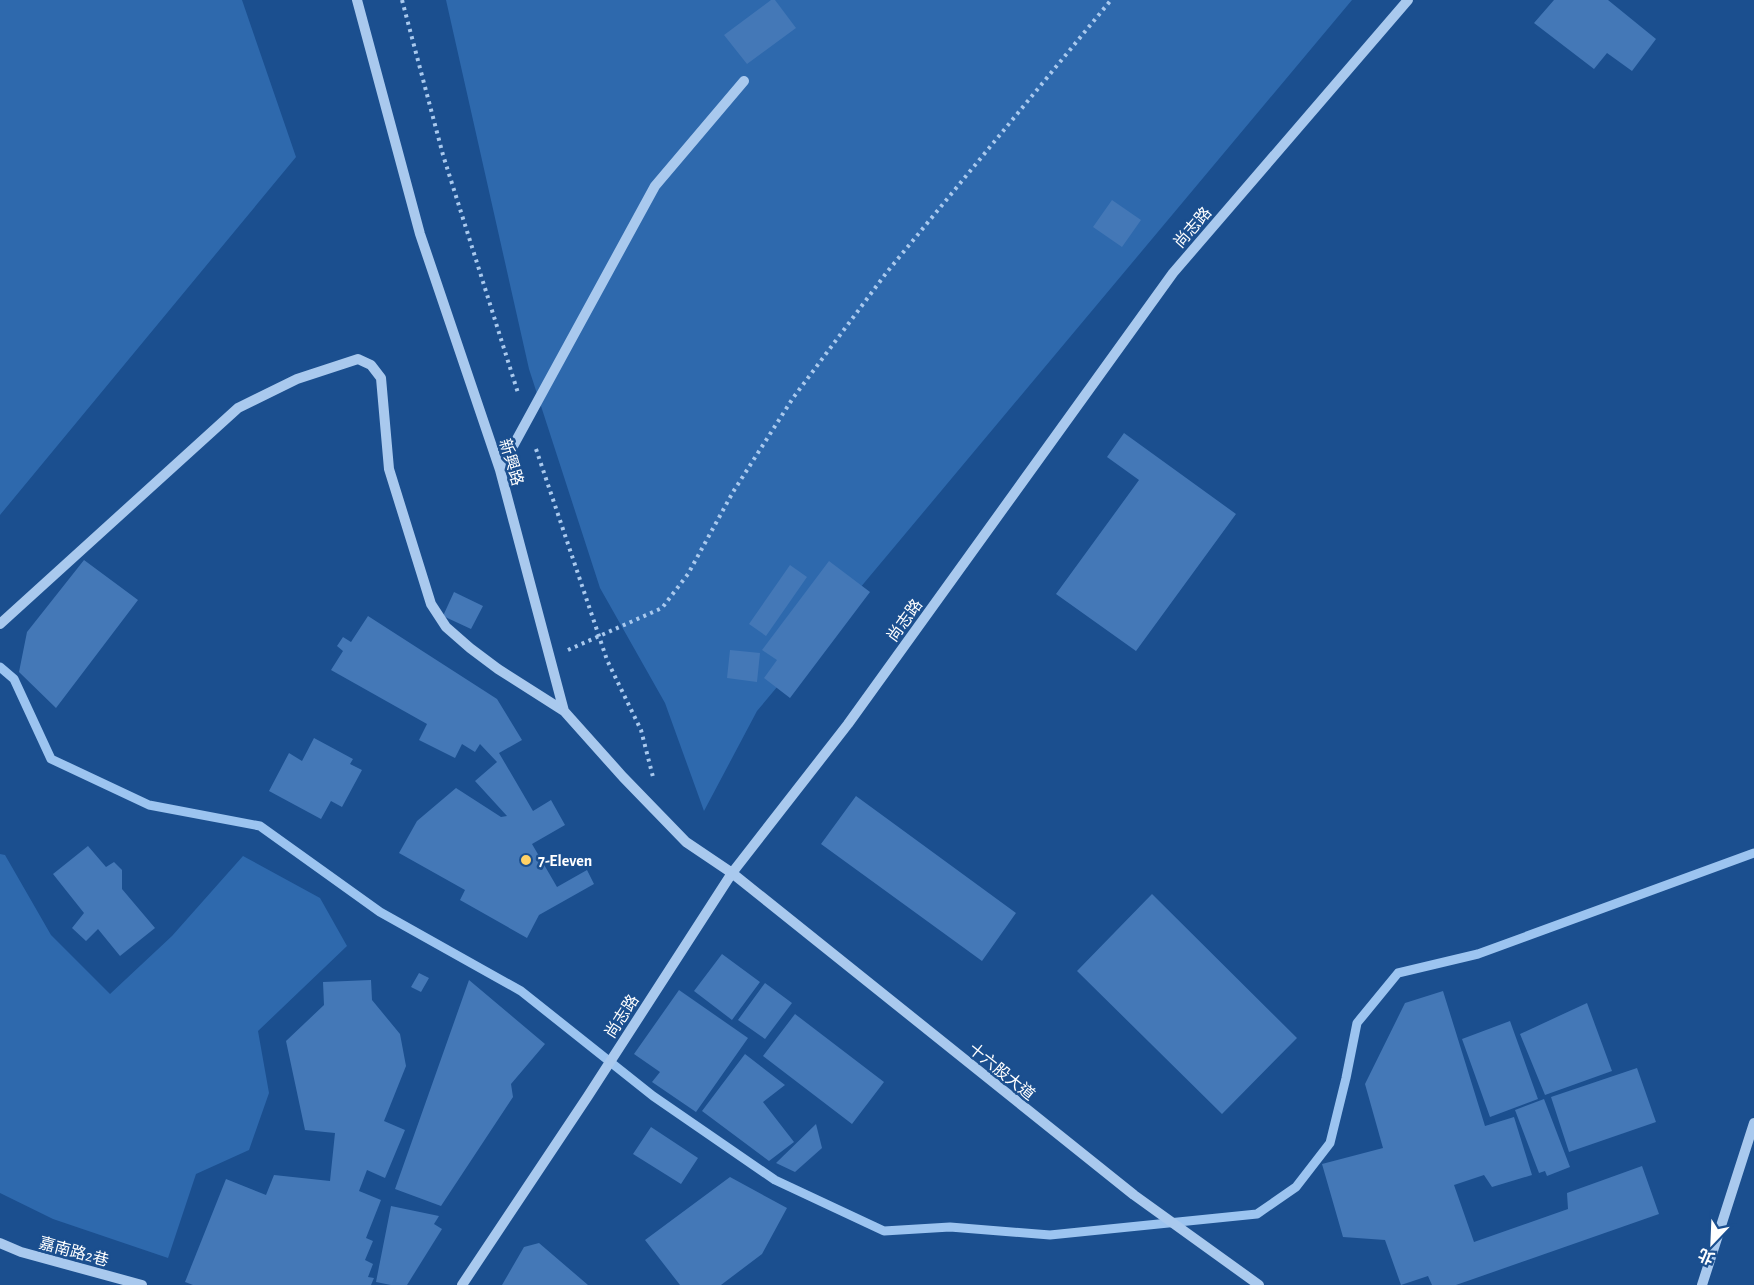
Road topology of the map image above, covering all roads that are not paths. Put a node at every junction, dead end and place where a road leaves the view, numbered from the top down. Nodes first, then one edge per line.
1 (357, 0) edge
2 (1408, 0) edge
3 (744, 81) dead end
4 (500, 470) junction
5 (0, 624) edge
6 (564, 711) junction
7 (732, 873) junction
8 (1754, 1123) edge
9 (0, 1242) edge
10 (142, 1285) edge
11 (462, 1285) edge
12 (1259, 1285) edge
13 (1702, 1285) edge

1 - 4 street, 新興路
2 - 7 street, 尚志路
3 - 4 street
4 - 6 street, 新興路
5 - 6 street
6 - 7 street, 新興路
7 - 11 street, 尚志路
7 - 12 street, 十六股大道
8 - 13 street
9 - 10 street, 嘉南路2巷

